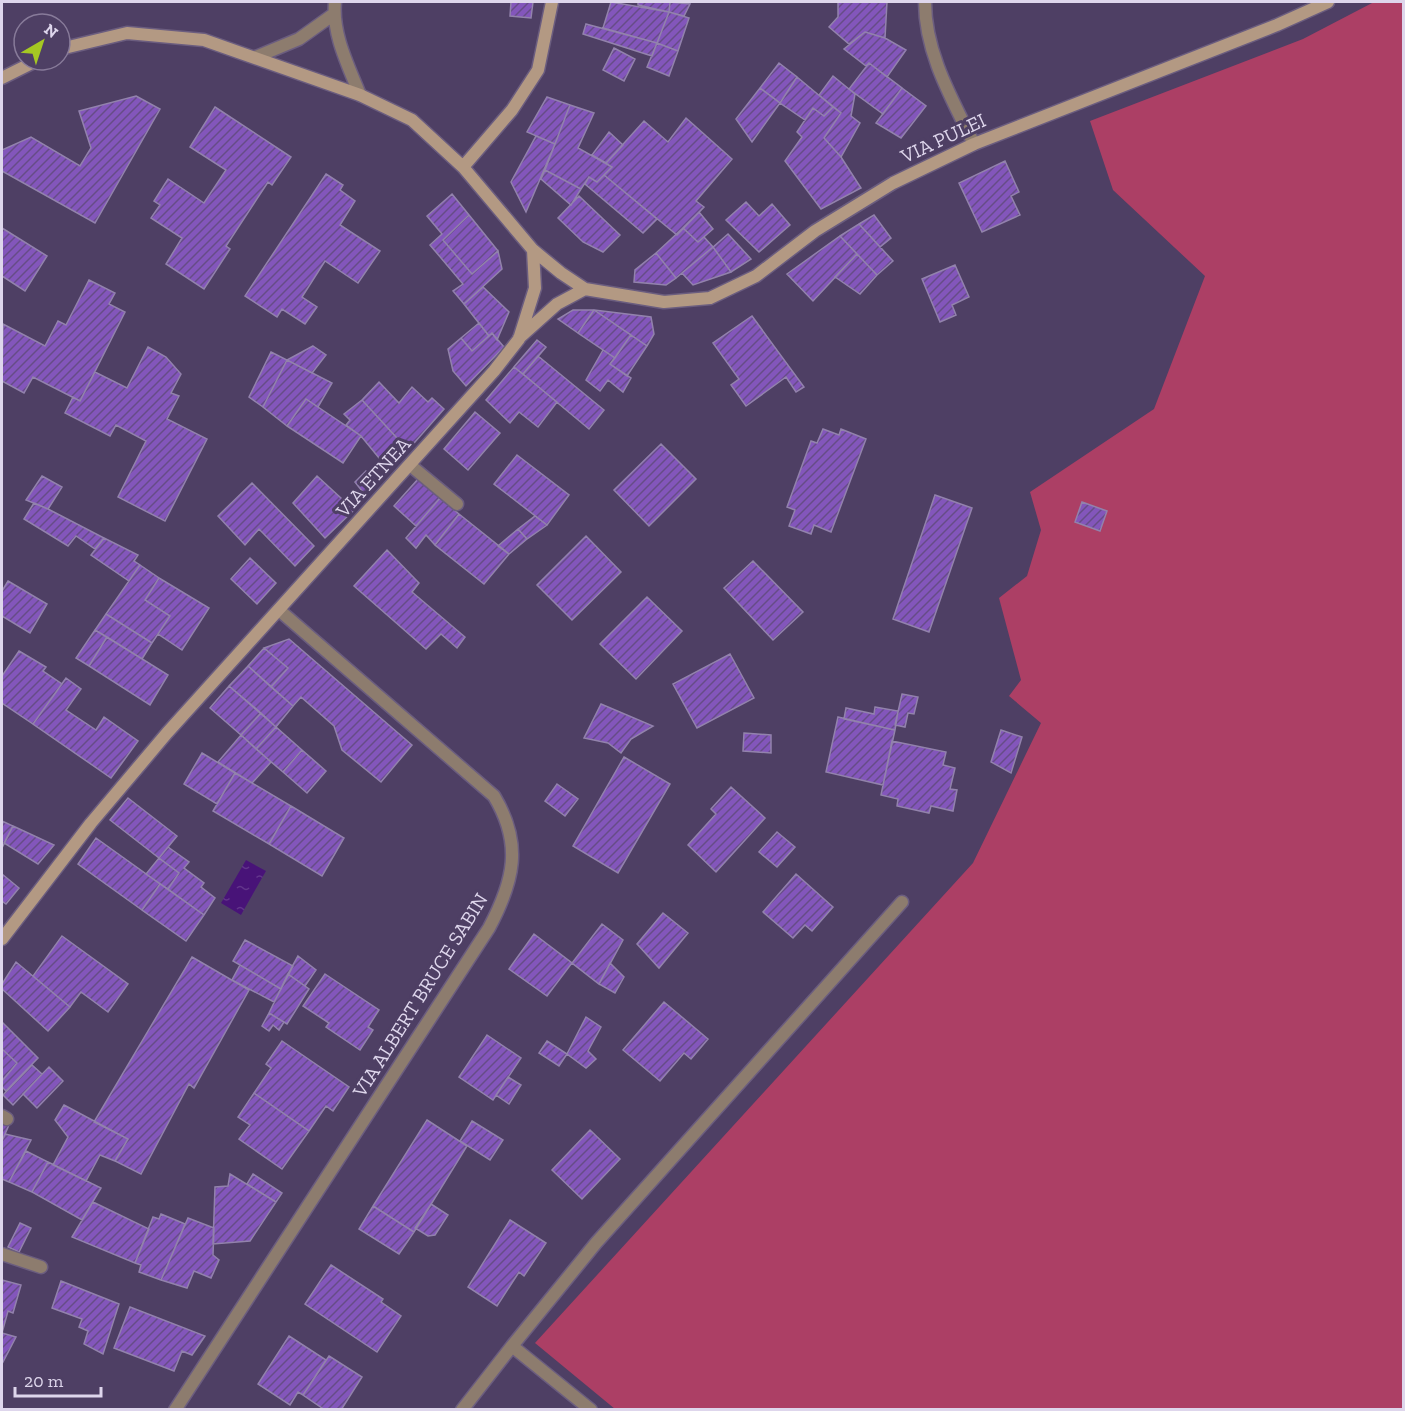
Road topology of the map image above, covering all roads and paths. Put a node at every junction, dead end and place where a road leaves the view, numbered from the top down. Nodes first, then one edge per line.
1 (552, 2) edge
2 (926, 2) edge
3 (1328, 2) edge
4 (335, 8) edge
5 (72, 47) edge
6 (256, 57) junction
7 (360, 94) junction
8 (975, 144) junction
9 (463, 167) junction
10 (533, 250) junction
11 (585, 289) junction
12 (519, 339) junction
13 (410, 465) junction
14 (457, 504) dead end
15 (279, 610) junction
16 (902, 902) dead end
17 (2, 939) edge
18 (2, 1254) edge
19 (42, 1267) dead end
20 (512, 1346) junction
21 (175, 1410) edge
22 (462, 1410) edge
23 (591, 1410) edge

1 - 9 main road
2 - 8 street
3 - 8 main road, VIA PULEI
4 - 6 street
4 - 7 street
5 - 6 main road
6 - 7 main road
7 - 9 main road
8 - 11 main road, VIA PULEI
9 - 10 main road
10 - 11 main road
10 - 12 main road, VIA ETNEA
11 - 12 main road
12 - 13 main road, VIA ETNEA
13 - 14 street
13 - 15 main road, VIA ETNEA
15 - 17 main road, VIA ETNEA
15 - 21 street, VIA ALBERT BRUCE SABIN
16 - 20 street
18 - 19 street
20 - 22 street
20 - 23 street

